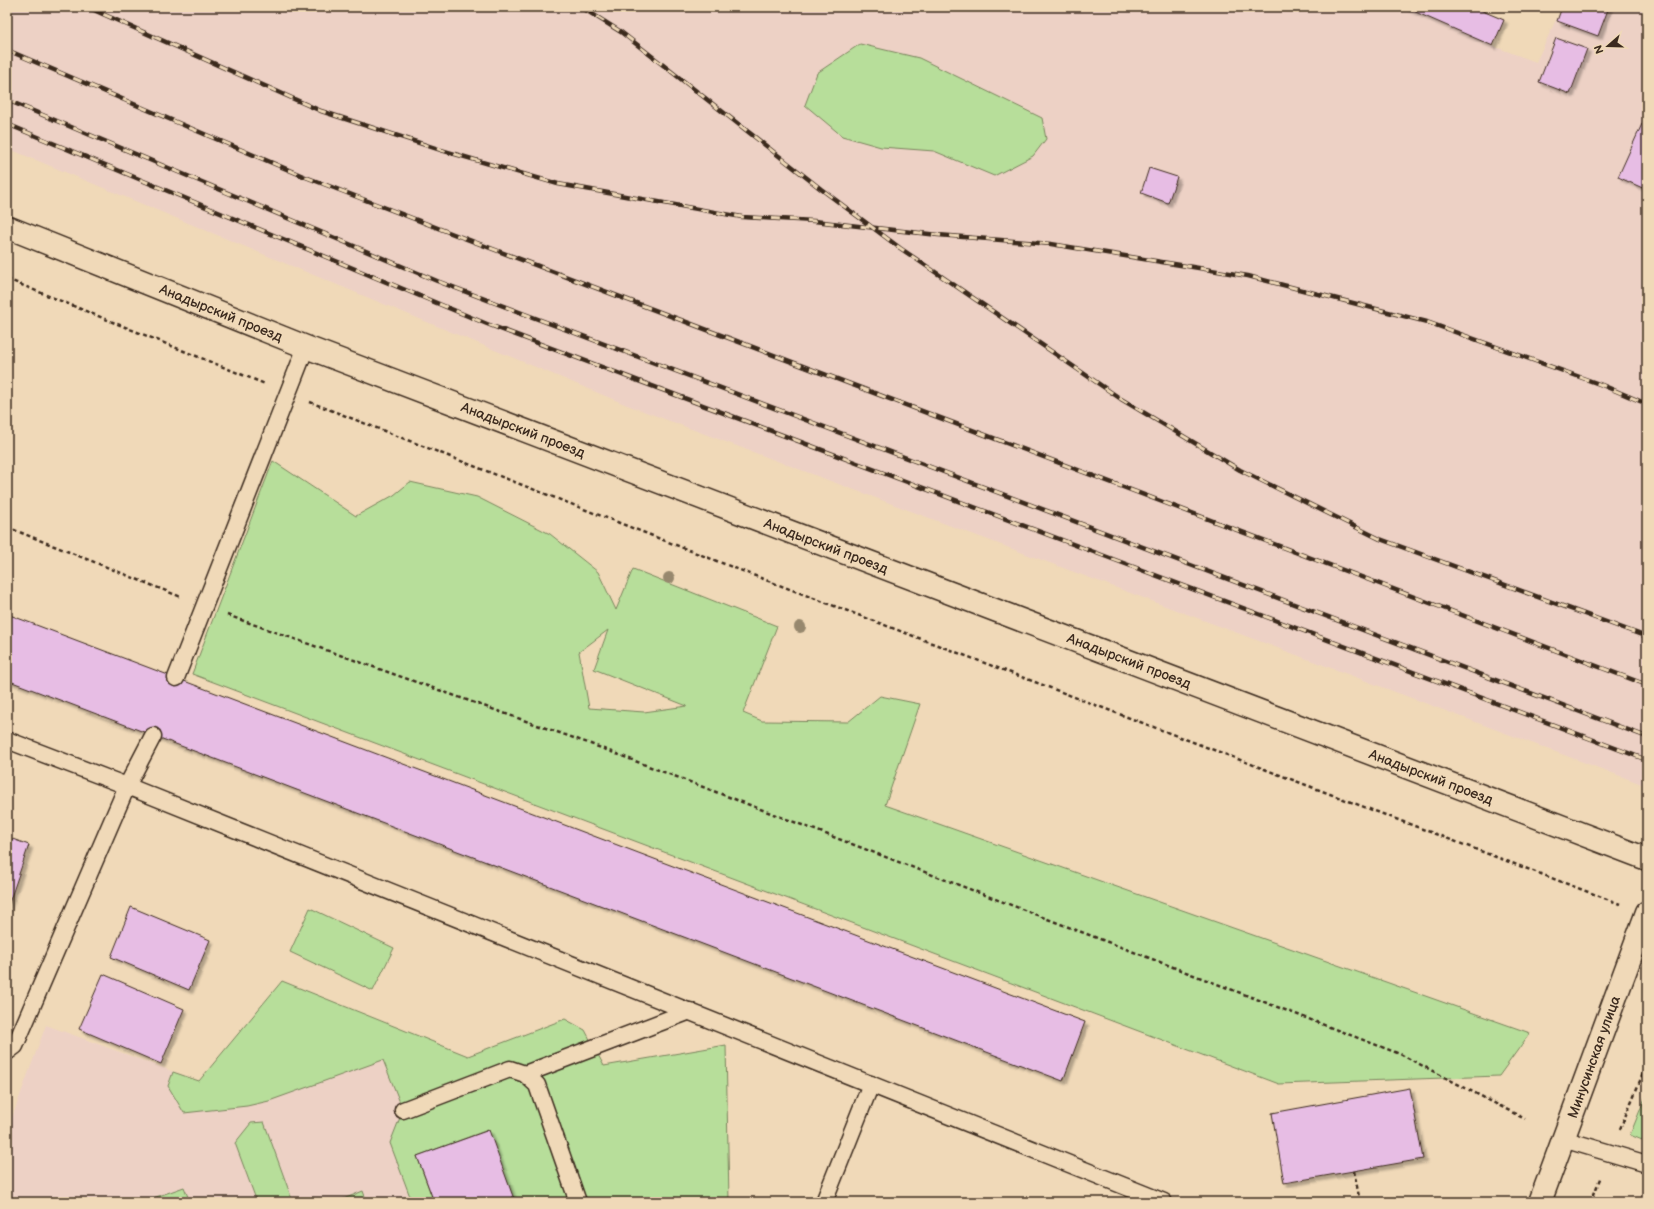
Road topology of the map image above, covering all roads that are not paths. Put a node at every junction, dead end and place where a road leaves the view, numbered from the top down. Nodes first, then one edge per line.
1 (7, 227) edge
2 (306, 347) junction
3 (176, 678) dead end
4 (153, 736) dead end
5 (7, 740) edge
6 (127, 786) junction
7 (1647, 859) edge
8 (1647, 912) edge
9 (690, 1011) junction
10 (7, 1052) edge
11 (525, 1074) junction
12 (871, 1084) junction
13 (403, 1110) dead end
14 (1564, 1139) junction
15 (1647, 1164) edge
16 (578, 1202) edge
17 (824, 1202) edge
18 (1164, 1202) edge
19 (1540, 1202) edge

1 - 2 street, Анадырский проезд
2 - 3 lane
2 - 7 street, Анадырский проезд
4 - 6 lane
5 - 6 lane
6 - 9 lane
6 - 10 lane
8 - 14 street, Минусинская улица
9 - 11 lane
9 - 12 lane
11 - 13 lane
11 - 16 lane
12 - 17 lane
12 - 18 lane
14 - 15 lane
14 - 19 street, Минусинская улица

